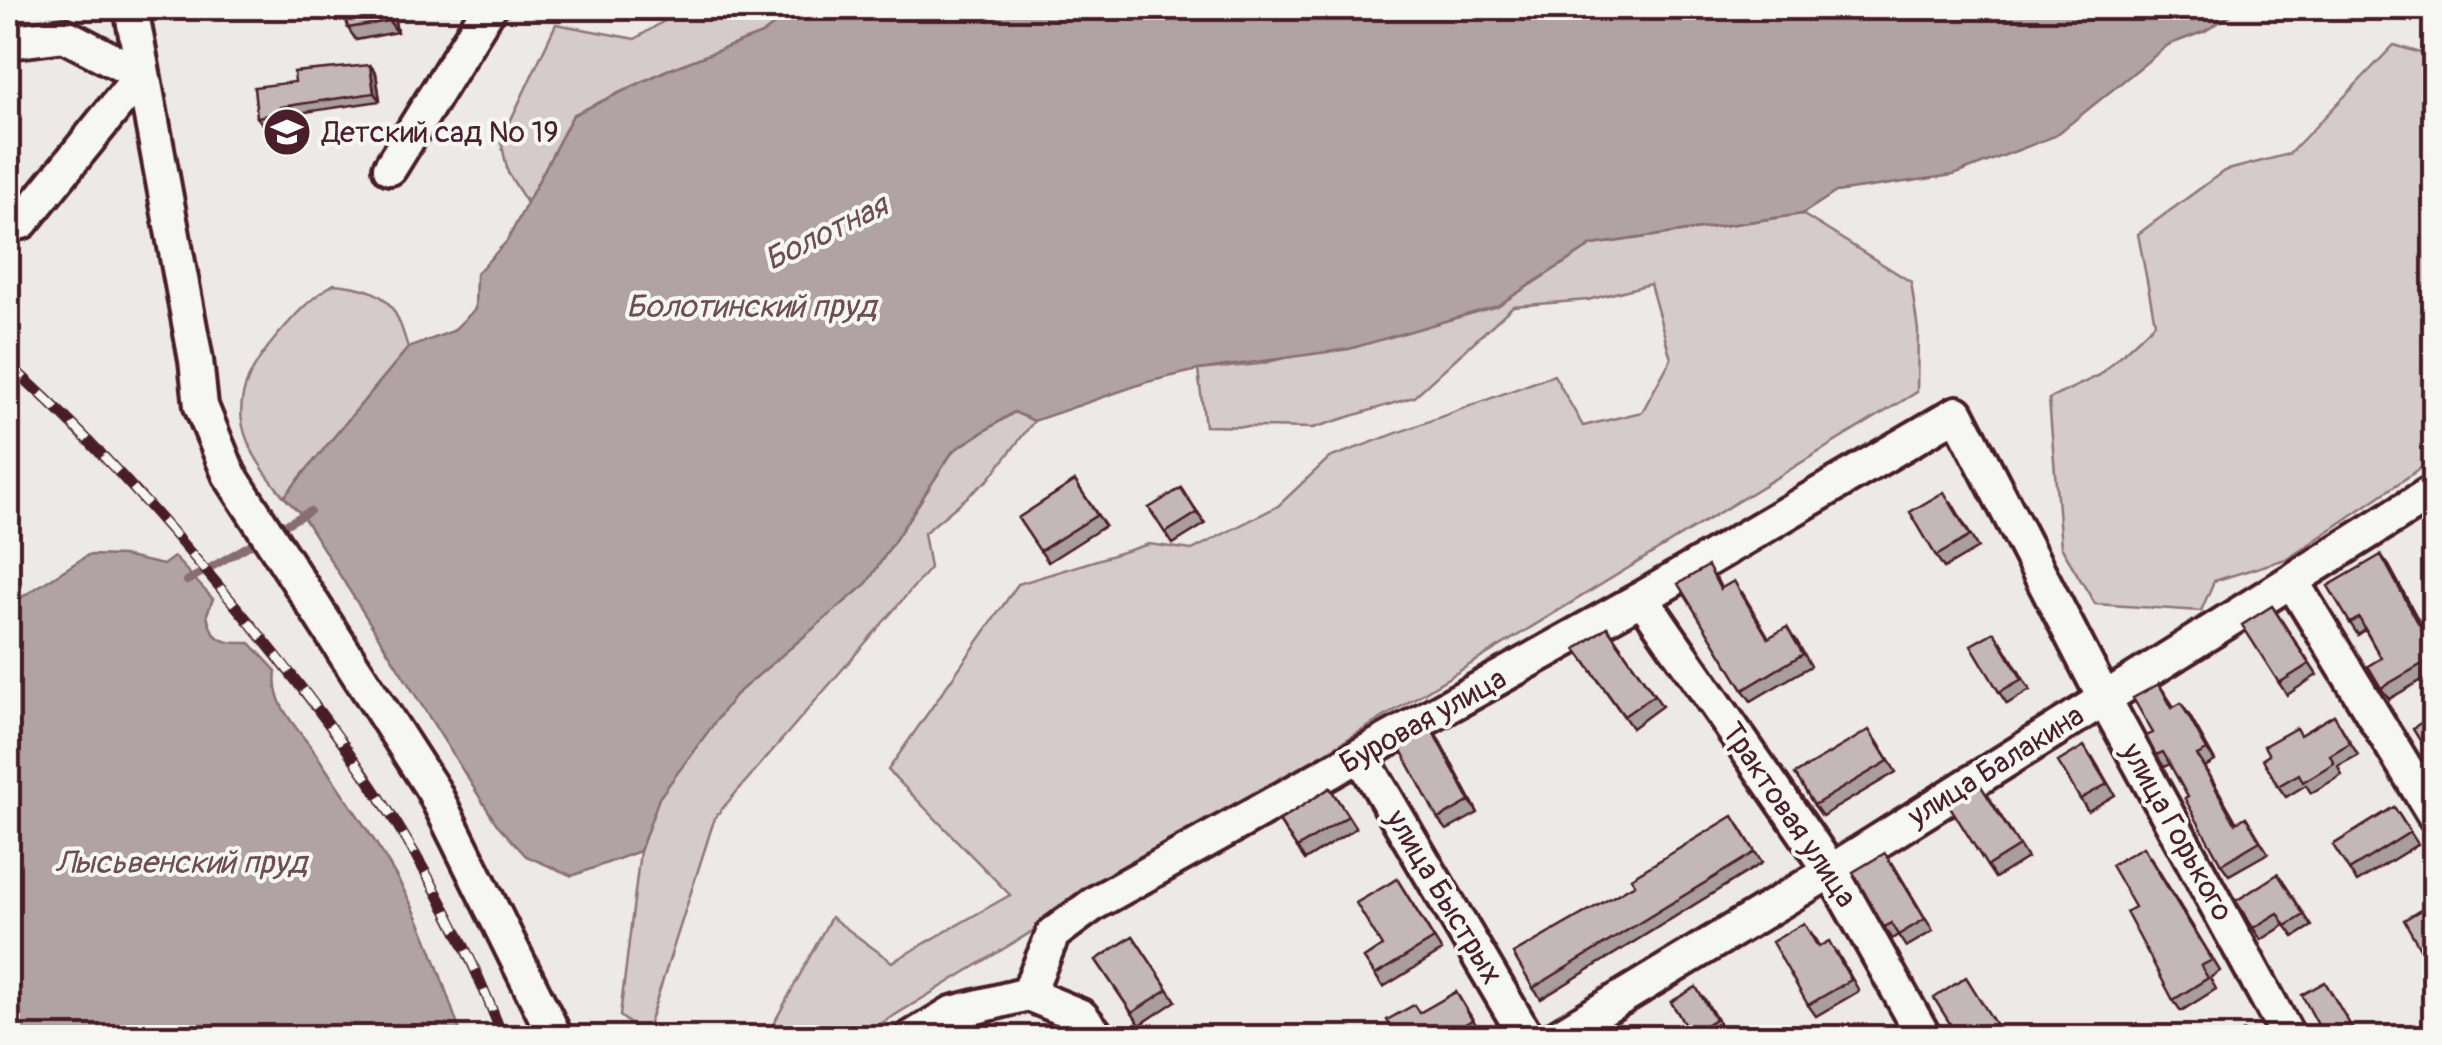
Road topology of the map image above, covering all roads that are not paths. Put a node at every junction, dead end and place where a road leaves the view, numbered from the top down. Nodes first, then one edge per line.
1 (131, 8) edge
2 (489, 8) edge
3 (8, 42) edge
4 (141, 75) junction
5 (390, 168) dead end
6 (22, 222) dead end
7 (1957, 413) joint
8 (2434, 491) edge
9 (2293, 583) junction
10 (1642, 598) junction
11 (2104, 698) junction
12 (1361, 756) junction
13 (2434, 815) edge
14 (1830, 871) junction
15 (1028, 994) junction
16 (556, 1038) edge
17 (912, 1038) edge
18 (1100, 1038) edge
19 (1528, 1038) edge
20 (1555, 1038) edge
21 (1925, 1038) edge
22 (2289, 1038) edge

1 - 4 street
2 - 5 street
3 - 4 street
4 - 6 street
4 - 16 street
7 - 10 street, Буровая улица
7 - 11 street, улица Горького
8 - 9 street, улица Балакина
9 - 11 street, улица Балакина
9 - 13 street
10 - 12 street, Буровая улица
10 - 14 street, Трактовая улица
11 - 14 street, улица Балакина
11 - 22 street, улица Горького
12 - 15 street, Буровая улица
12 - 19 street, улица Быстрых
14 - 20 street, улица Балакина
14 - 21 street, Трактовая улица
15 - 17 street
15 - 18 street

